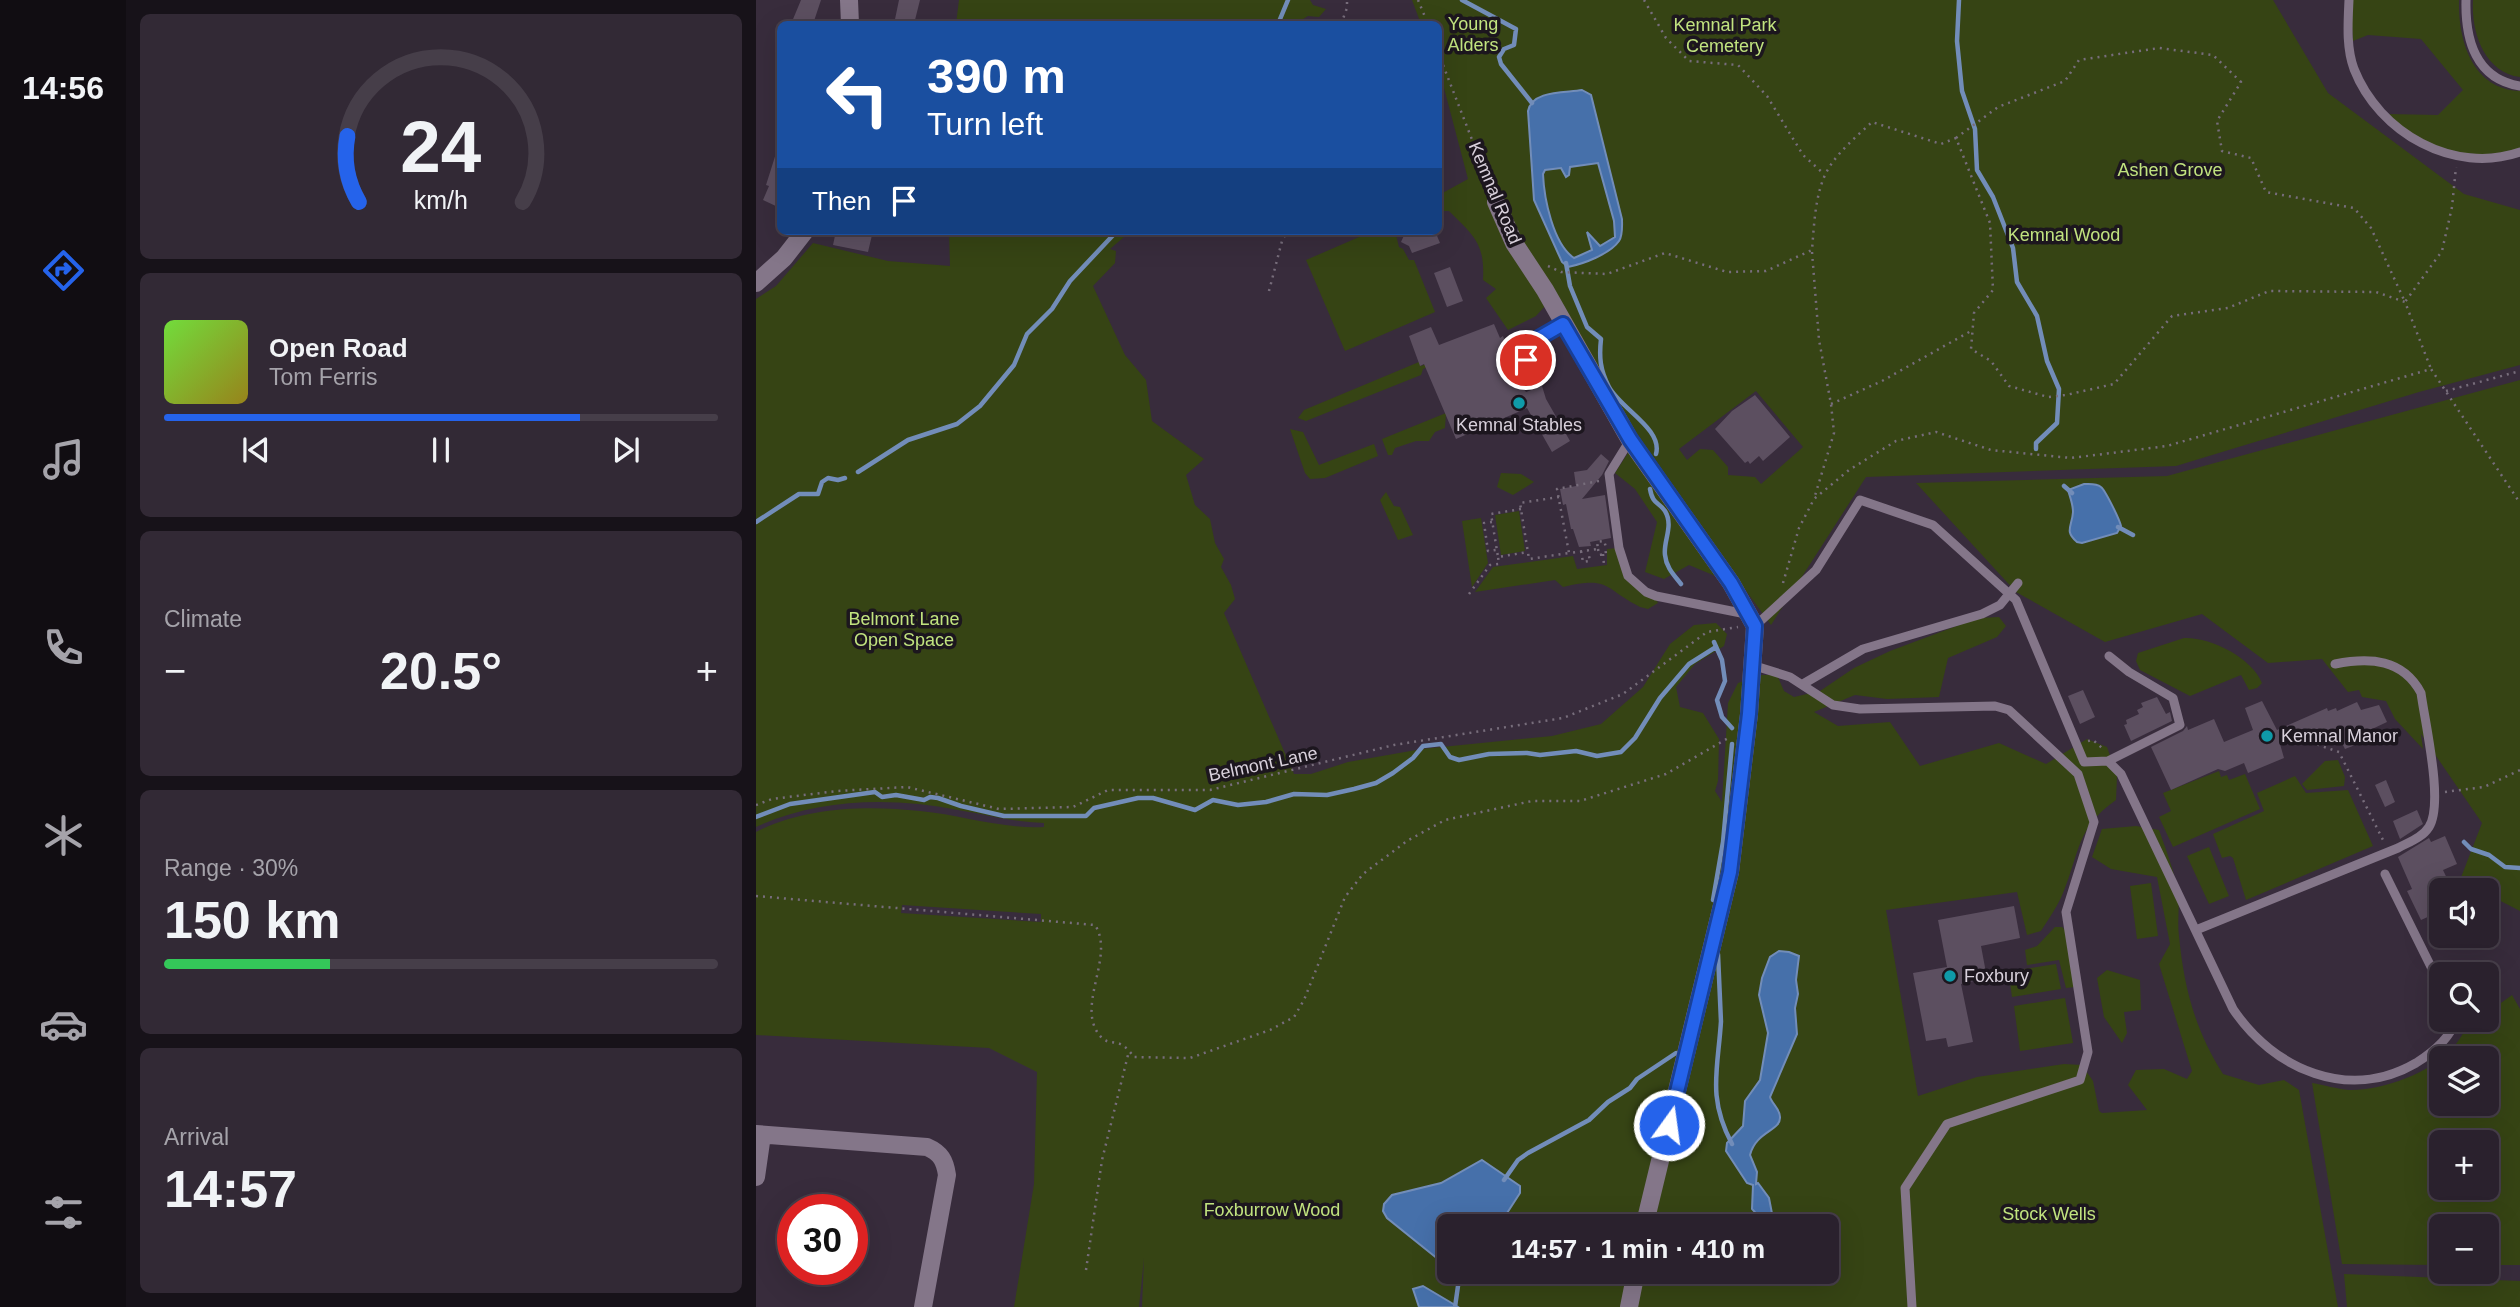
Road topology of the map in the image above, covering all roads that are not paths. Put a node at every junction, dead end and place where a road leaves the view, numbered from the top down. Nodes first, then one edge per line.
1 (849, 0) edge
2 (2349, 0) edge
3 (2466, 0) edge
4 (850, 21) edge
5 (2520, 86) edge
6 (2520, 152) edge
7 (1496, 202) road end
8 (802, 235) edge
9 (756, 283) edge
10 (1563, 324) junction
11 (1529, 384) dead end
12 (1630, 439) junction
13 (2018, 583) dead end
14 (2010, 595) junction
15 (1752, 620) junction
16 (2109, 656) dead end
17 (2335, 664) dead end
18 (1752, 665) junction
19 (1802, 684) junction
20 (2109, 760) junction
21 (2385, 874) dead end
22 (2196, 930) junction
23 (2429, 963) edge
24 (2451, 1032) edge
25 (759, 1135) edge
26 (756, 1177) edge
27 (1647, 1214) edge
28 (1634, 1284) edge
29 (923, 1307) edge
30 (1629, 1307) edge
31 (1912, 1307) edge

1 - 4 street
2 - 6 lane
3 - 5 lane
7 - 10 street, Kemnal Road
8 - 9 street
10 - 11 lane
10 - 12 street, Kemnal Road
12 - 15 street, Kemnal Road
12 - 15 lane
13 - 14 lane
14 - 15 lane
14 - 19 lane
14 - 20 lane
15 - 18 street
16 - 20 lane
17 - 22 lane
18 - 19 lane
18 - 27 street
19 - 31 lane
20 - 22 lane
21 - 23 lane
22 - 24 lane
25 - 26 street
25 - 29 street
28 - 30 street

